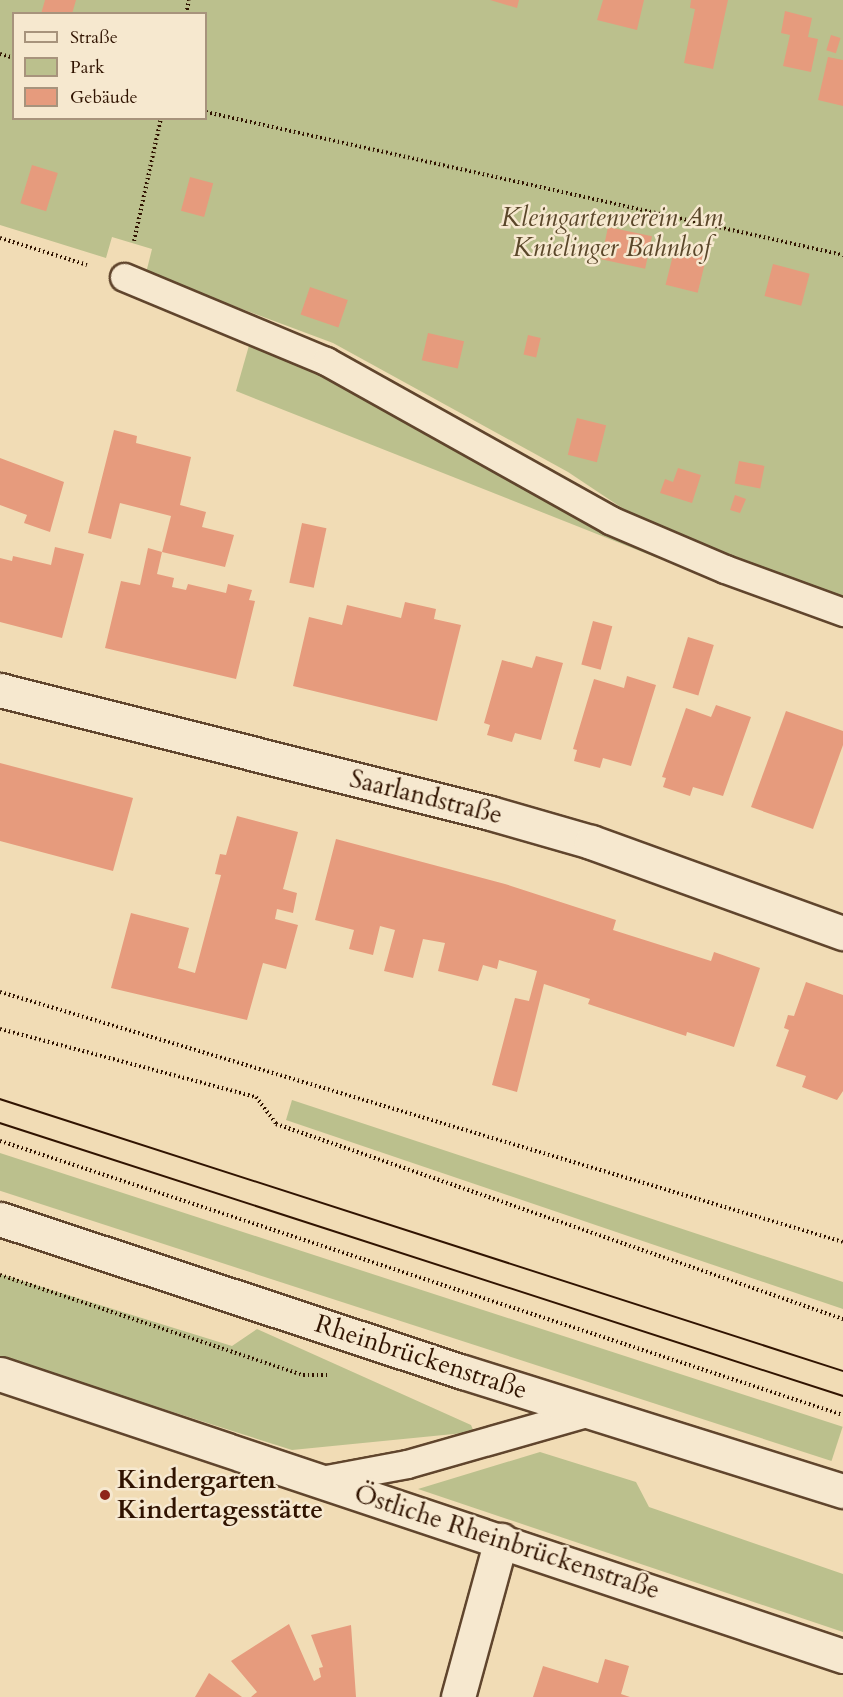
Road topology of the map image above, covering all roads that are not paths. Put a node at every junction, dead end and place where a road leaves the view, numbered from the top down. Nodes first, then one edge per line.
1 (124, 277) road end
2 (843, 612) edge
3 (0, 690) edge
4 (843, 933) edge
5 (0, 1219) edge
6 (0, 1374) edge
7 (589, 1412) junction
8 (321, 1480) junction
9 (843, 1491) edge
10 (501, 1539) junction
11 (843, 1656) edge
12 (458, 1697) edge

1 - 2 lane
3 - 4 street, Saarlandstraße
5 - 7 street, Rheinbrückenstraße
6 - 8 street, Östliche Rheinbrückenstraße
7 - 8 lane
7 - 9 street, Rheinbrückenstraße
8 - 10 street, Östliche Rheinbrückenstraße
10 - 11 street, Östliche Rheinbrückenstraße
10 - 12 street

